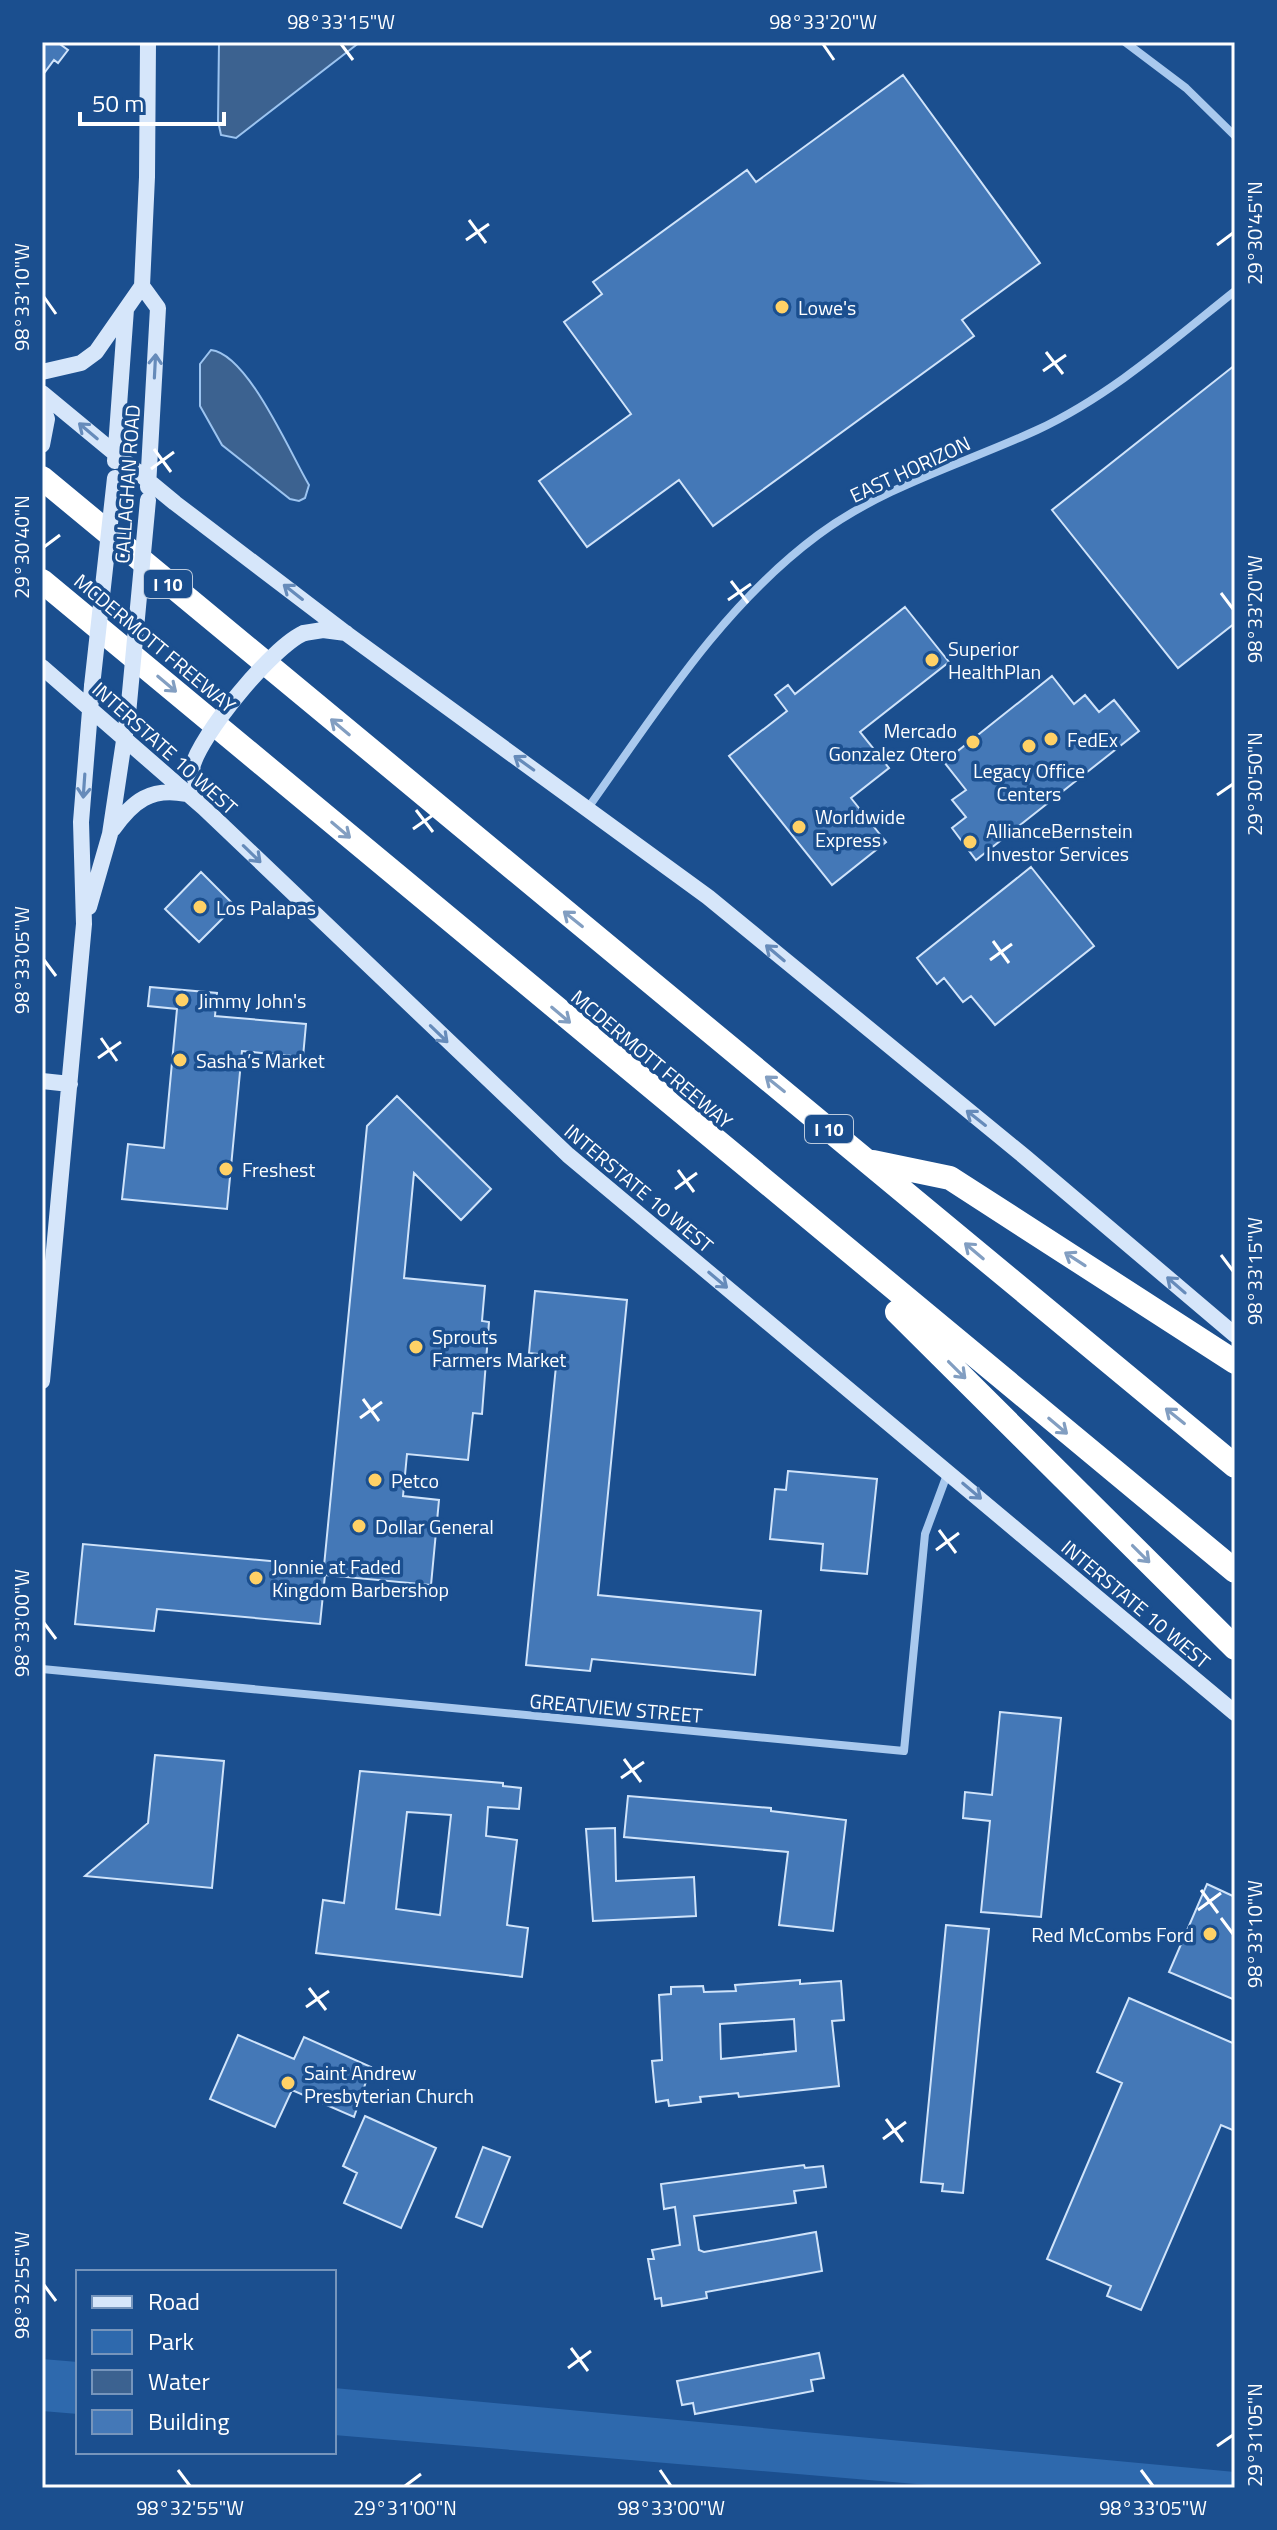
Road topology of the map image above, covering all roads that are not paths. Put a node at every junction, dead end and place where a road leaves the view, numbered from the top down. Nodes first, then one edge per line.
1 (148, 42) edge
2 (1125, 42) edge
3 (1235, 136) edge
4 (142, 286) junction
5 (1235, 291) edge
6 (127, 307) junction
7 (42, 372) edge
8 (42, 393) edge
9 (44, 412) edge
10 (42, 445) edge
11 (116, 454) junction
12 (42, 478) edge
13 (148, 480) junction
14 (42, 581) edge
15 (347, 634) junction
16 (42, 667) edge
17 (90, 708) junction
18 (124, 738) junction
19 (187, 794) junction
20 (204, 808) junction
21 (588, 808) junction
22 (110, 834) junction
23 (84, 924) junction
24 (42, 1081) edge
25 (70, 1084) junction
26 (868, 1161) junction
27 (782, 1197) junction
28 (1235, 1335) edge
29 (1235, 1362) edge
30 (42, 1381) edge
31 (1235, 1466) edge
32 (948, 1471) junction
33 (1235, 1571) edge
34 (1235, 1648) edge
35 (42, 1669) edge
36 (1235, 1713) edge

1 - 4 main road, CALLAGHAN ROAD
2 - 3 street
4 - 6 main road
13 -> 4 main road, CALLAGHAN ROAD
5 - 21 street, EAST HORIZON
6 - 7 main road
6 - 11 main road, CALLAGHAN ROAD
11 -> 8 main road
9 - 10 main road
11 - 13 main road
11 - 17 main road, CALLAGHAN ROAD, bridge
26 -> 12 highway, I 10
15 -> 13 main road
13 - 18 main road, CALLAGHAN ROAD, bridge
14 -> 27 highway, MCDERMOTT FREEWAY
15 - 20 main road, bridge
21 -> 15 main road
16 - 17 main road, INTERSTATE 10 WEST
17 - 18 main road, INTERSTATE 10 WEST
17 -> 23 main road, CALLAGHAN ROAD
18 - 19 main road, INTERSTATE 10 WEST
18 - 22 main road, CALLAGHAN ROAD
19 - 20 main road, INTERSTATE 10 WEST
19 - 22 main road
20 -> 32 main road, INTERSTATE 10 WEST
28 -> 21 main road
22 - 23 main road, CALLAGHAN ROAD
23 - 25 main road, CALLAGHAN ROAD
24 - 25 main road
25 - 30 main road, CALLAGHAN ROAD
29 -> 26 highway
31 -> 26 highway, I 10
27 -> 33 highway, MCDERMOTT FREEWAY
27 -> 34 highway
32 - 35 street, GREATVIEW STREET
32 -> 36 main road, INTERSTATE 10 WEST

